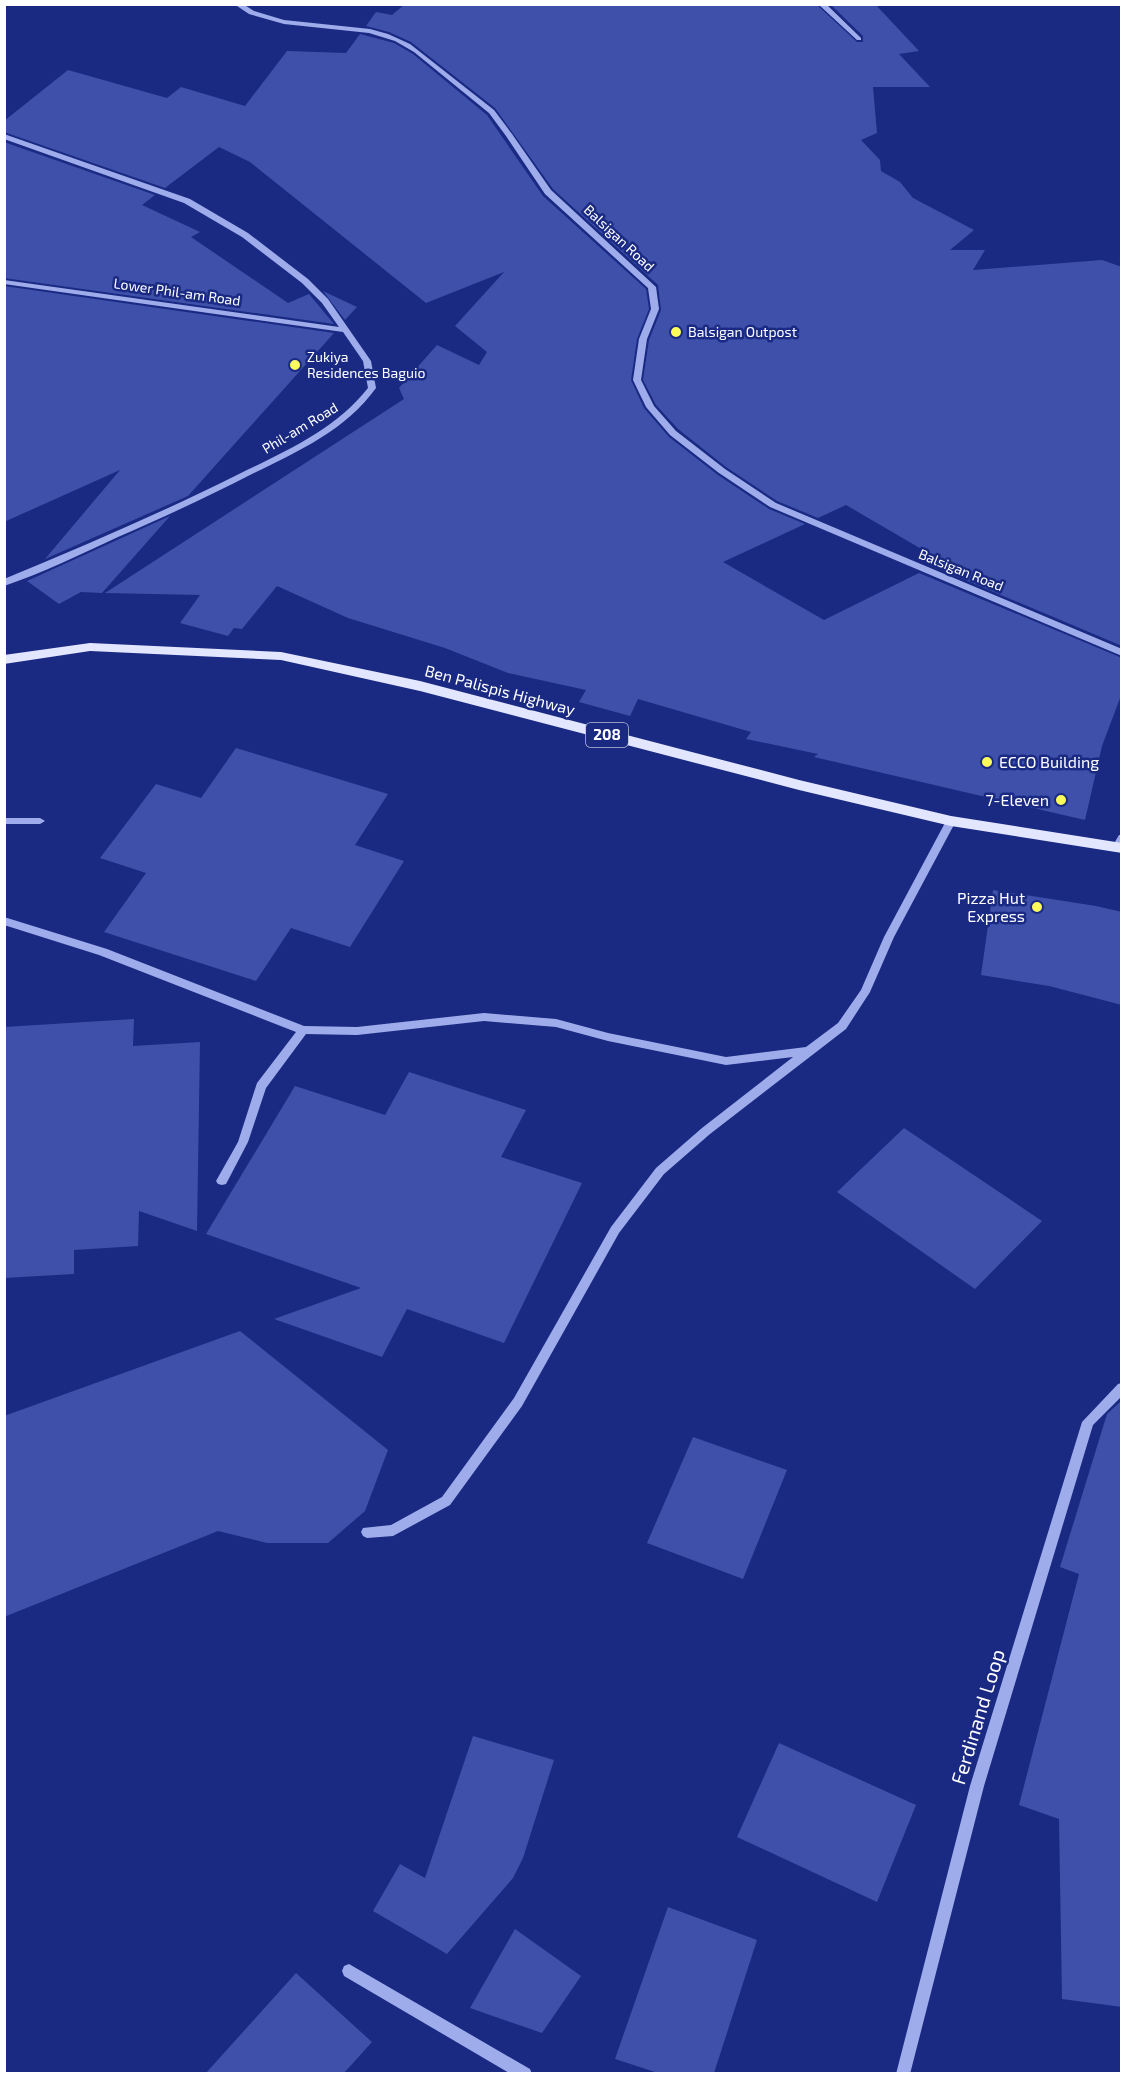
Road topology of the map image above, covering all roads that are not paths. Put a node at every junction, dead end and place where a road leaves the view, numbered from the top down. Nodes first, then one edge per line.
1 (237, 4) edge
2 (821, 4) edge
3 (859, 39) dead end
4 (4, 136) edge
5 (4, 282) edge
6 (345, 330) junction
7 (4, 583) edge
8 (1122, 653) edge
9 (4, 660) edge
10 (4, 821) edge
11 (40, 821) dead end
12 (951, 821) junction
13 (1120, 844) edge
14 (4, 921) edge
15 (303, 1030) junction
16 (808, 1051) junction
17 (222, 1181) dead end
18 (1122, 1388) edge
19 (367, 1532) dead end
20 (349, 1971) dead end
21 (525, 2073) edge
22 (903, 2073) edge

1 - 8 street, Balsigan Road
2 - 3 street
4 - 6 street, Phil-am Road
5 - 6 street, Lower Phil-am Road
6 - 7 street, Phil-am Road
9 - 12 main road, Ben Palispis Highway / 208
10 - 11 street
12 - 13 main road, Ben Palispis Highway / 208
12 - 16 street
14 - 15 street
15 - 16 street
15 - 17 street
16 - 19 street
18 - 22 street, Ferdinand Loop
20 - 21 street

